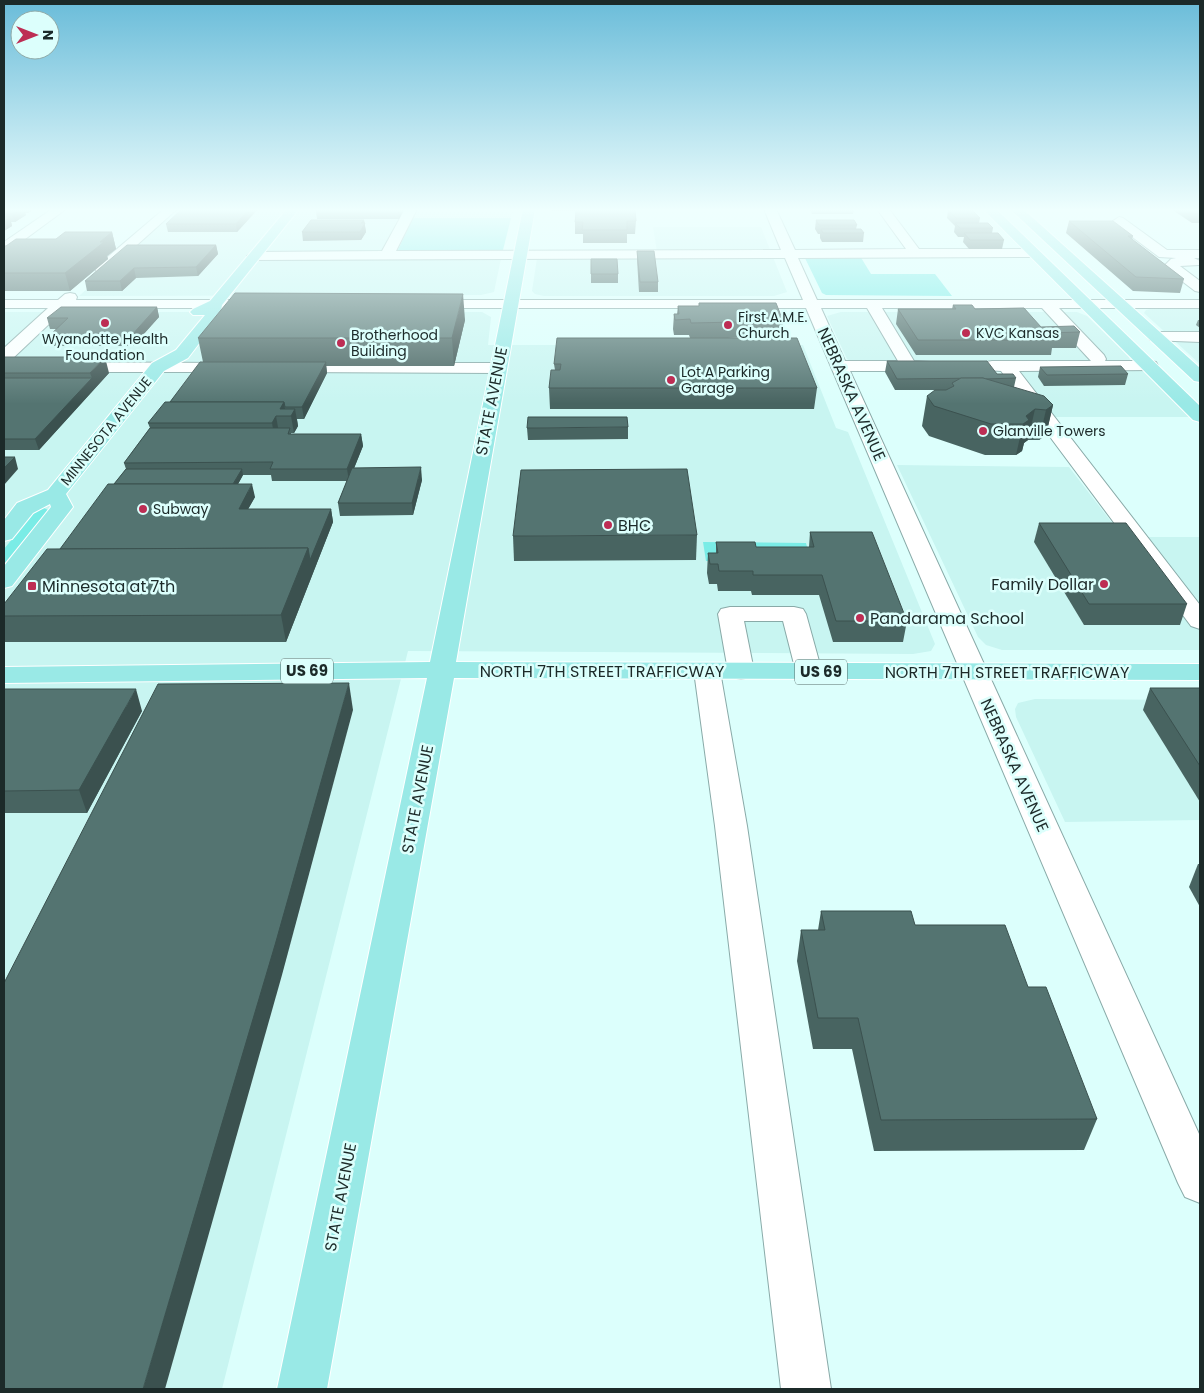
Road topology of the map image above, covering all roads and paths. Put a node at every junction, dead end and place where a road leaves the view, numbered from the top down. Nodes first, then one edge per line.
1 (97, 274) edge
2 (239, 274) edge
3 (516, 274) edge
4 (795, 274) edge
5 (1055, 274) edge
6 (1087, 274) edge
7 (1182, 274) edge
8 (1200, 288) edge
9 (811, 303) junction
10 (4, 304) edge
11 (63, 304) junction
12 (215, 304) junction
13 (284, 304) edge
14 (418, 304) edge
15 (510, 304) junction
16 (872, 304) junction
17 (1046, 304) junction
18 (1086, 304) junction
19 (1120, 304) junction
20 (1200, 304) edge
21 (1182, 320) dead end
22 (184, 324) dead end
23 (1200, 336) edge
24 (1156, 337) junction
25 (165, 346) dead end
26 (4, 357) edge
27 (1098, 359) dead end
28 (841, 366) junction
29 (909, 366) junction
30 (938, 366) edge
31 (977, 366) edge
32 (1006, 366) junction
33 (1150, 366) junction
34 (4, 367) edge
35 (158, 367) junction
36 (251, 368) edge
37 (277, 368) edge
38 (498, 368) junction
39 (1197, 371) edge
40 (1200, 416) edge
41 (55, 494) junction
42 (4, 534) edge
43 (4, 581) edge
44 (1200, 621) edge
45 (442, 670) junction
46 (724, 671) junction
47 (809, 672) junction
48 (974, 672) junction
49 (1200, 672) edge
50 (172, 673) junction
51 (4, 675) edge
52 (157, 702) edge
53 (1200, 1183) edge
54 (302, 1389) edge
55 (806, 1389) edge

1 - 11 street
2 - 12 main road, MINNESOTA AVENUE
3 - 15 main road, STATE AVENUE
4 - 9 street, NEBRASKA AVENUE
5 - 18 main road
6 - 19 main road
7 - 8 street
9 - 15 street
9 - 16 street
9 - 28 street, NEBRASKA AVENUE
10 - 11 street
11 - 12 street
11 - 26 street
12 - 13 street
12 - 22 main road, MINNESOTA AVENUE
12 - 35 main road, MINNESOTA AVENUE
14 - 15 street
15 - 38 main road, STATE AVENUE
16 - 17 street
16 - 29 street
17 - 18 street
17 - 27 street
18 - 19 street
18 - 33 main road
19 - 20 street
19 - 24 main road
21 - 23 street
23 - 24 street
24 - 39 main road
25 - 35 main road, MINNESOTA AVENUE
28 - 29 street
28 - 48 street, NEBRASKA AVENUE
29 - 30 street
31 - 32 street
32 - 33 street
32 - 44 street
33 - 40 main road
34 - 35 street
35 - 36 street
35 - 41 main road, MINNESOTA AVENUE
37 - 38 street
38 - 45 main road, STATE AVENUE
41 - 42 main road, MINNESOTA AVENUE
41 - 43 main road, MINNESOTA AVENUE
45 - 46 main road, NORTH 7TH STREET TRAFFICWAY / US 69
45 - 50 main road, NORTH 7TH STREET TRAFFICWAY / US 69
45 - 54 main road, STATE AVENUE
46 - 47 main road, NORTH 7TH STREET TRAFFICWAY / US 69
46 - 47 street
46 - 55 street
47 - 48 main road, NORTH 7TH STREET TRAFFICWAY / US 69
48 - 49 main road, NORTH 7TH STREET TRAFFICWAY / US 69
48 - 53 street, NEBRASKA AVENUE
50 - 51 main road, NORTH 7TH STREET TRAFFICWAY / US 69
50 - 52 street

